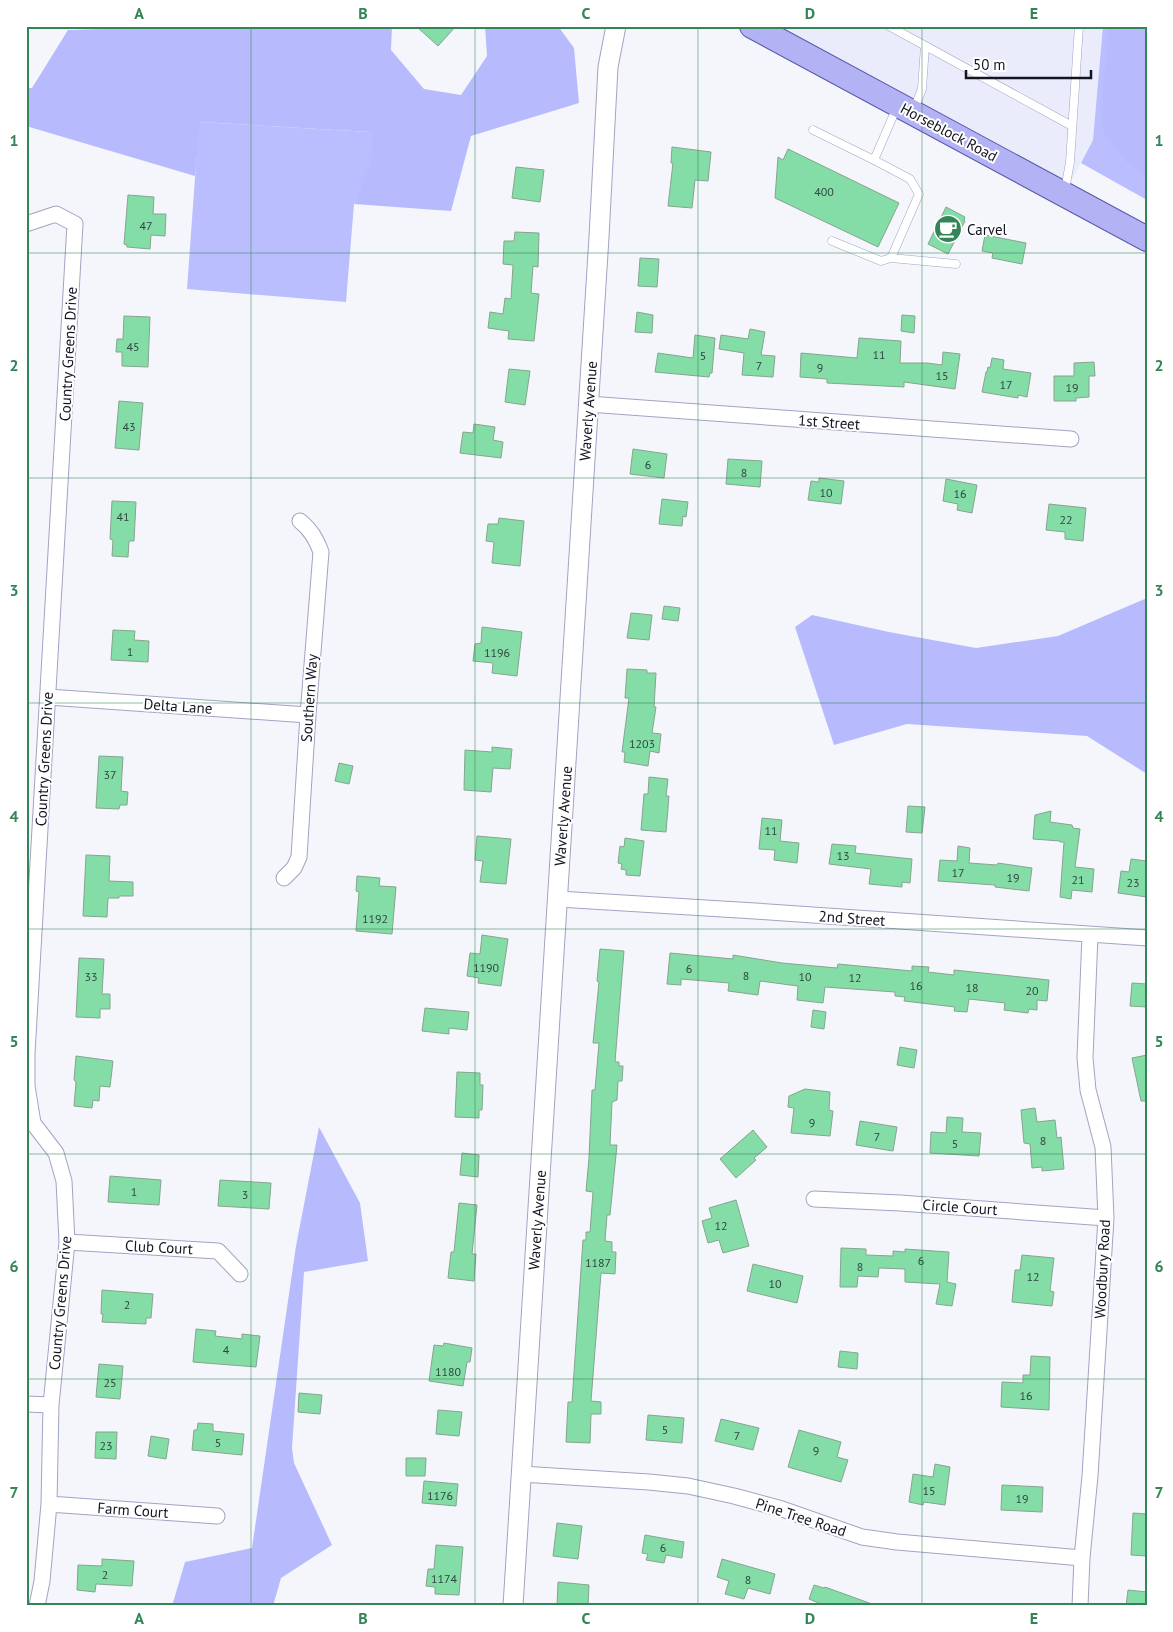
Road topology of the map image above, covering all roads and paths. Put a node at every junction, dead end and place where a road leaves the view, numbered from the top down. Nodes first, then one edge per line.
1 (616, 26) edge
2 (752, 26) edge
3 (889, 26) edge
4 (1079, 26) edge
5 (925, 46) junction
6 (905, 109) junction
7 (1072, 126) junction
8 (813, 130) dead end
9 (874, 160) junction
10 (1064, 194) junction
11 (26, 224) edge
12 (1147, 238) edge
13 (832, 241) dead end
14 (891, 258) junction
15 (956, 264) dead end
16 (588, 404) junction
17 (1071, 439) dead end
18 (300, 521) dead end
19 (48, 697) junction
20 (308, 716) junction
21 (284, 878) dead end
22 (558, 899) junction
23 (1090, 935) junction
24 (1147, 938) edge
25 (814, 1199) dead end
26 (1106, 1218) junction
27 (67, 1242) junction
28 (240, 1274) dead end
29 (26, 1404) edge
30 (51, 1405) junction
31 (521, 1474) junction
32 (49, 1504) junction
33 (217, 1516) dead end
34 (1082, 1558) junction
35 (38, 1606) edge
36 (512, 1606) edge
37 (1080, 1606) edge

1 - 16 street, Waverly Avenue
2 - 6 main road, Horseblock Road
3 - 5 lane
4 - 7 lane
5 - 6 lane
5 - 7 lane
6 - 9 lane
6 - 10 main road, Horseblock Road
7 - 10 lane
8 - 9 lane
9 - 14 lane
10 - 12 main road, Horseblock Road
11 - 19 street, Country Greens Drive
13 - 14 lane
14 - 15 lane
16 - 17 street, 1st Street
16 - 22 street, Waverly Avenue
18 - 20 street, Southern Way
19 - 20 street, Delta Lane
19 - 27 street, Country Greens Drive
20 - 21 street, Southern Way
22 - 23 street, 2nd Street
22 - 31 street, Waverly Avenue
23 - 24 street, 2nd Street
23 - 26 street, Woodbury Road
25 - 26 street, Circle Court
26 - 34 street, Woodbury Road
27 - 28 street, Club Court
27 - 30 street, Country Greens Drive
29 - 30 street
30 - 32 street, Country Greens Drive
31 - 34 street, Pine Tree Road
31 - 36 street, Waverly Avenue
32 - 33 street, Farm Court
32 - 35 street, Country Greens Drive
34 - 37 street, Woodbury Road

